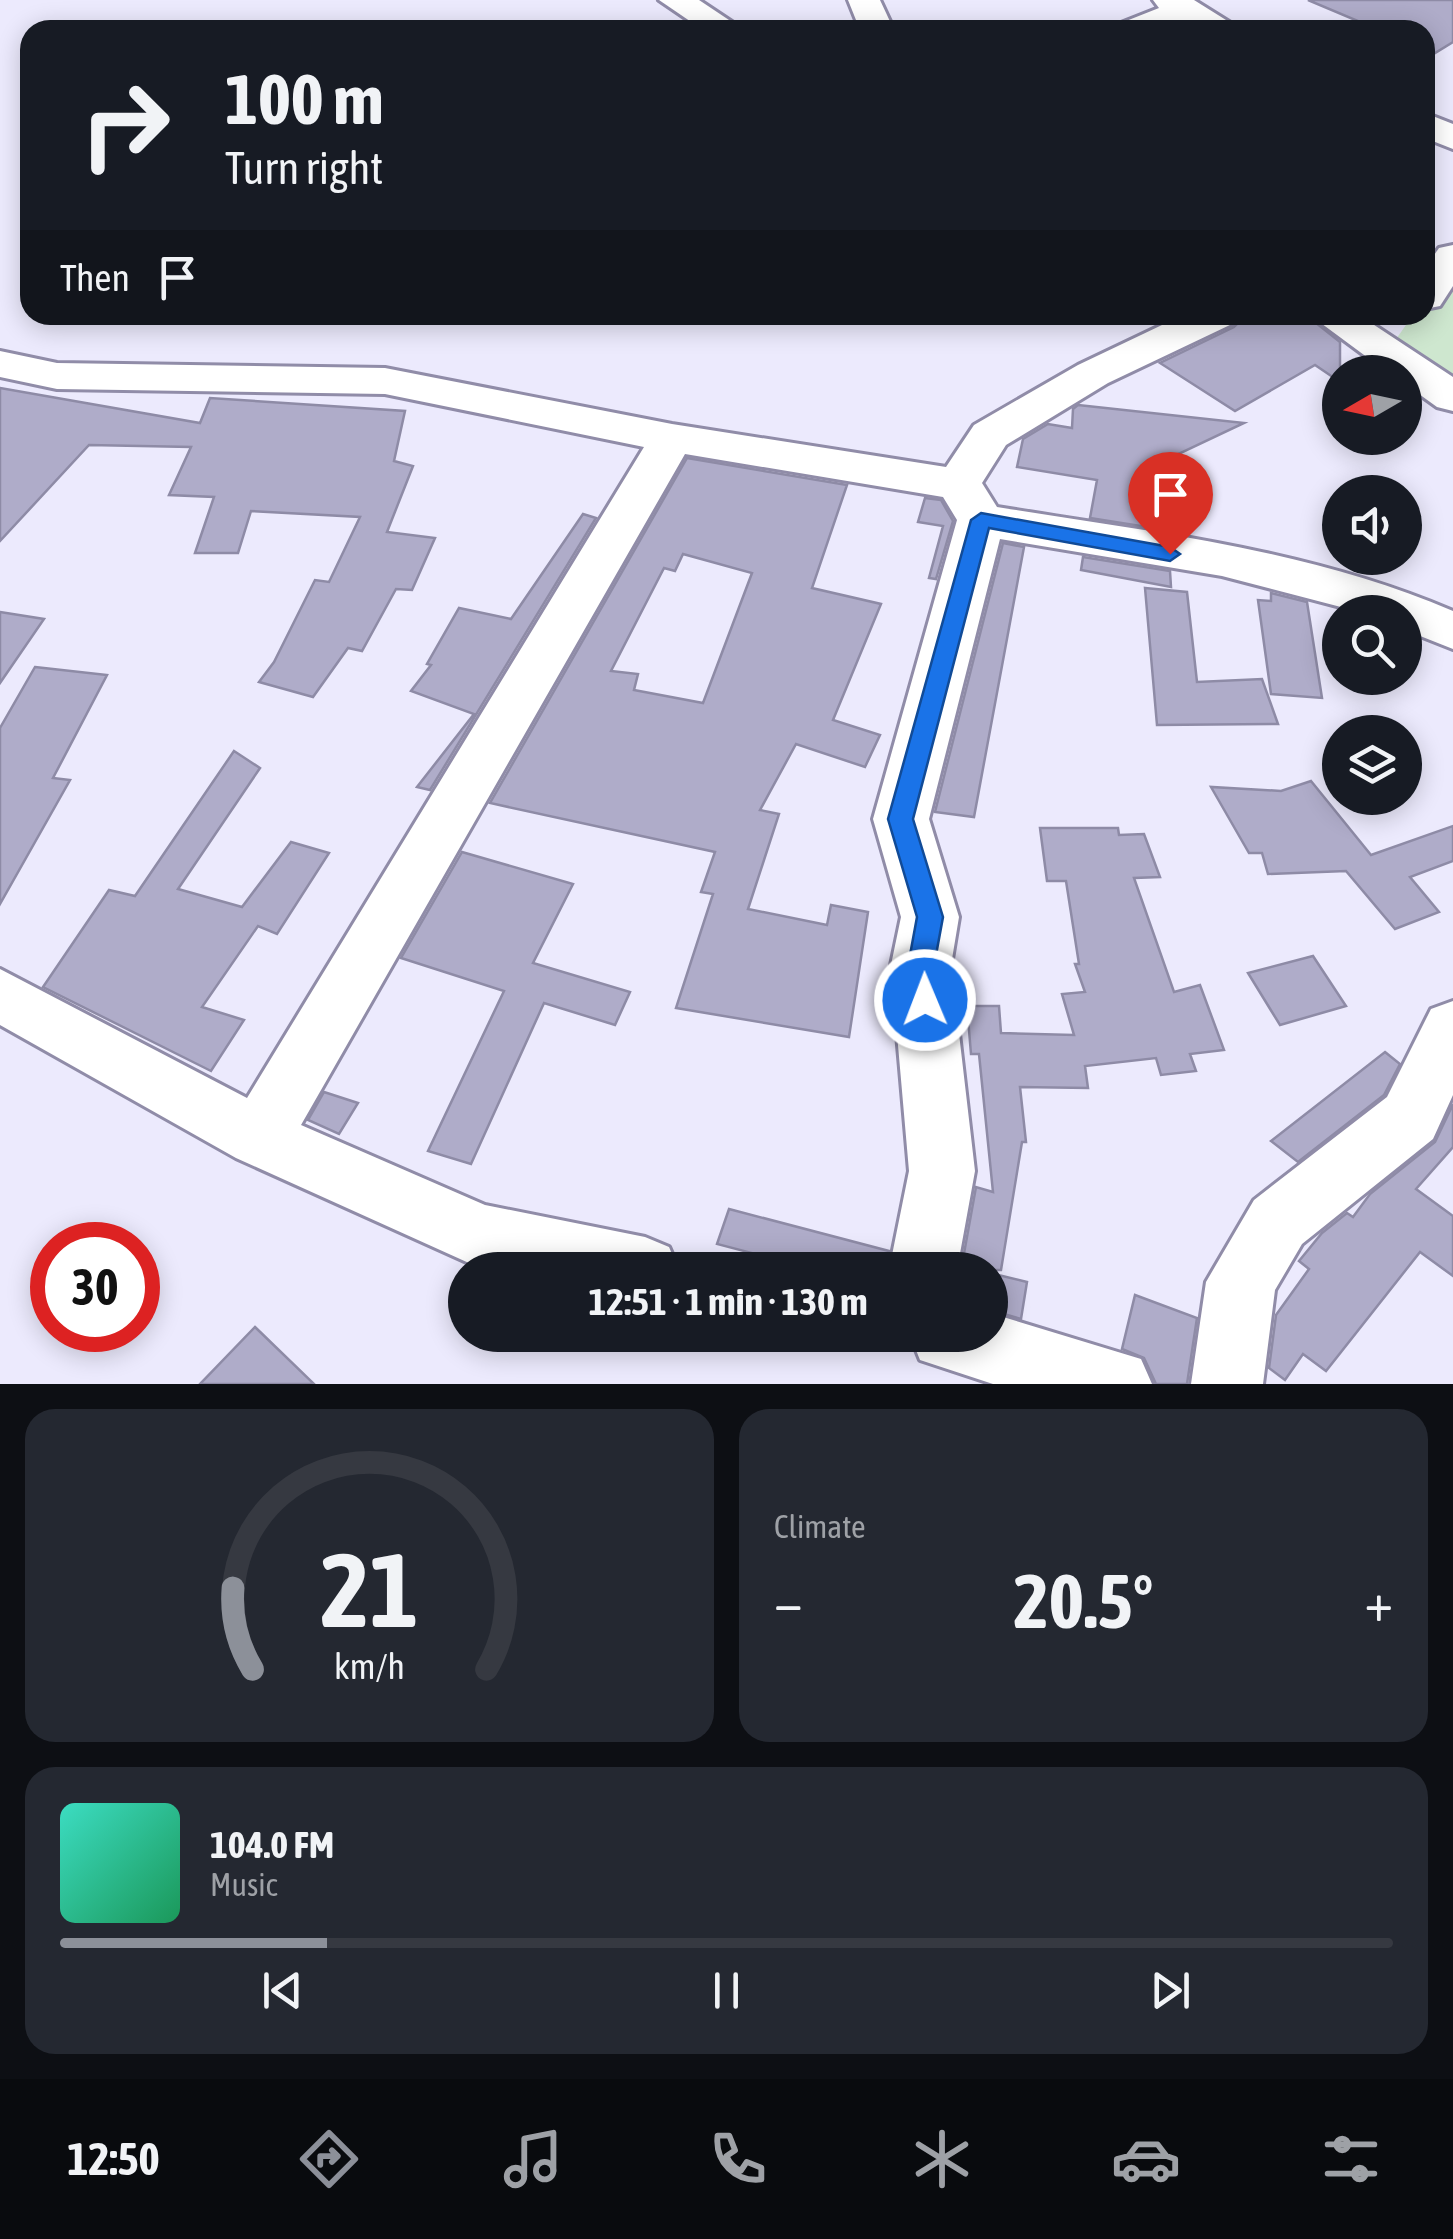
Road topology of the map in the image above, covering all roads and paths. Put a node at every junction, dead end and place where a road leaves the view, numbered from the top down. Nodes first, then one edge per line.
1 (675, 0) edge
2 (1176, 5) edge
3 (710, 20) edge
4 (1150, 20) edge
5 (1205, 20) edge
6 (1453, 257) edge
7 (1435, 283) edge
8 (1197, 325) edge
9 (1346, 325) edge
10 (1406, 325) edge
11 (1388, 352) junction
12 (0, 364) edge
13 (1453, 397) edge
14 (672, 438) junction
15 (970, 502) junction
16 (1453, 632) edge
17 (0, 995) edge
18 (1453, 1028) edge
19 (259, 1137) junction
20 (557, 1252) edge
21 (926, 1252) edge
22 (1004, 1352) edge
23 (1116, 1384) edge
24 (1227, 1384) edge

1 - 3 street
2 - 4 street
2 - 5 street
6 - 7 street
8 - 15 street
9 - 11 street
10 - 11 street
11 - 13 street
12 - 14 street
14 - 15 street
14 - 19 street
15 - 16 street
15 - 21 street
17 - 19 street
18 - 24 street
19 - 20 street
22 - 23 street

